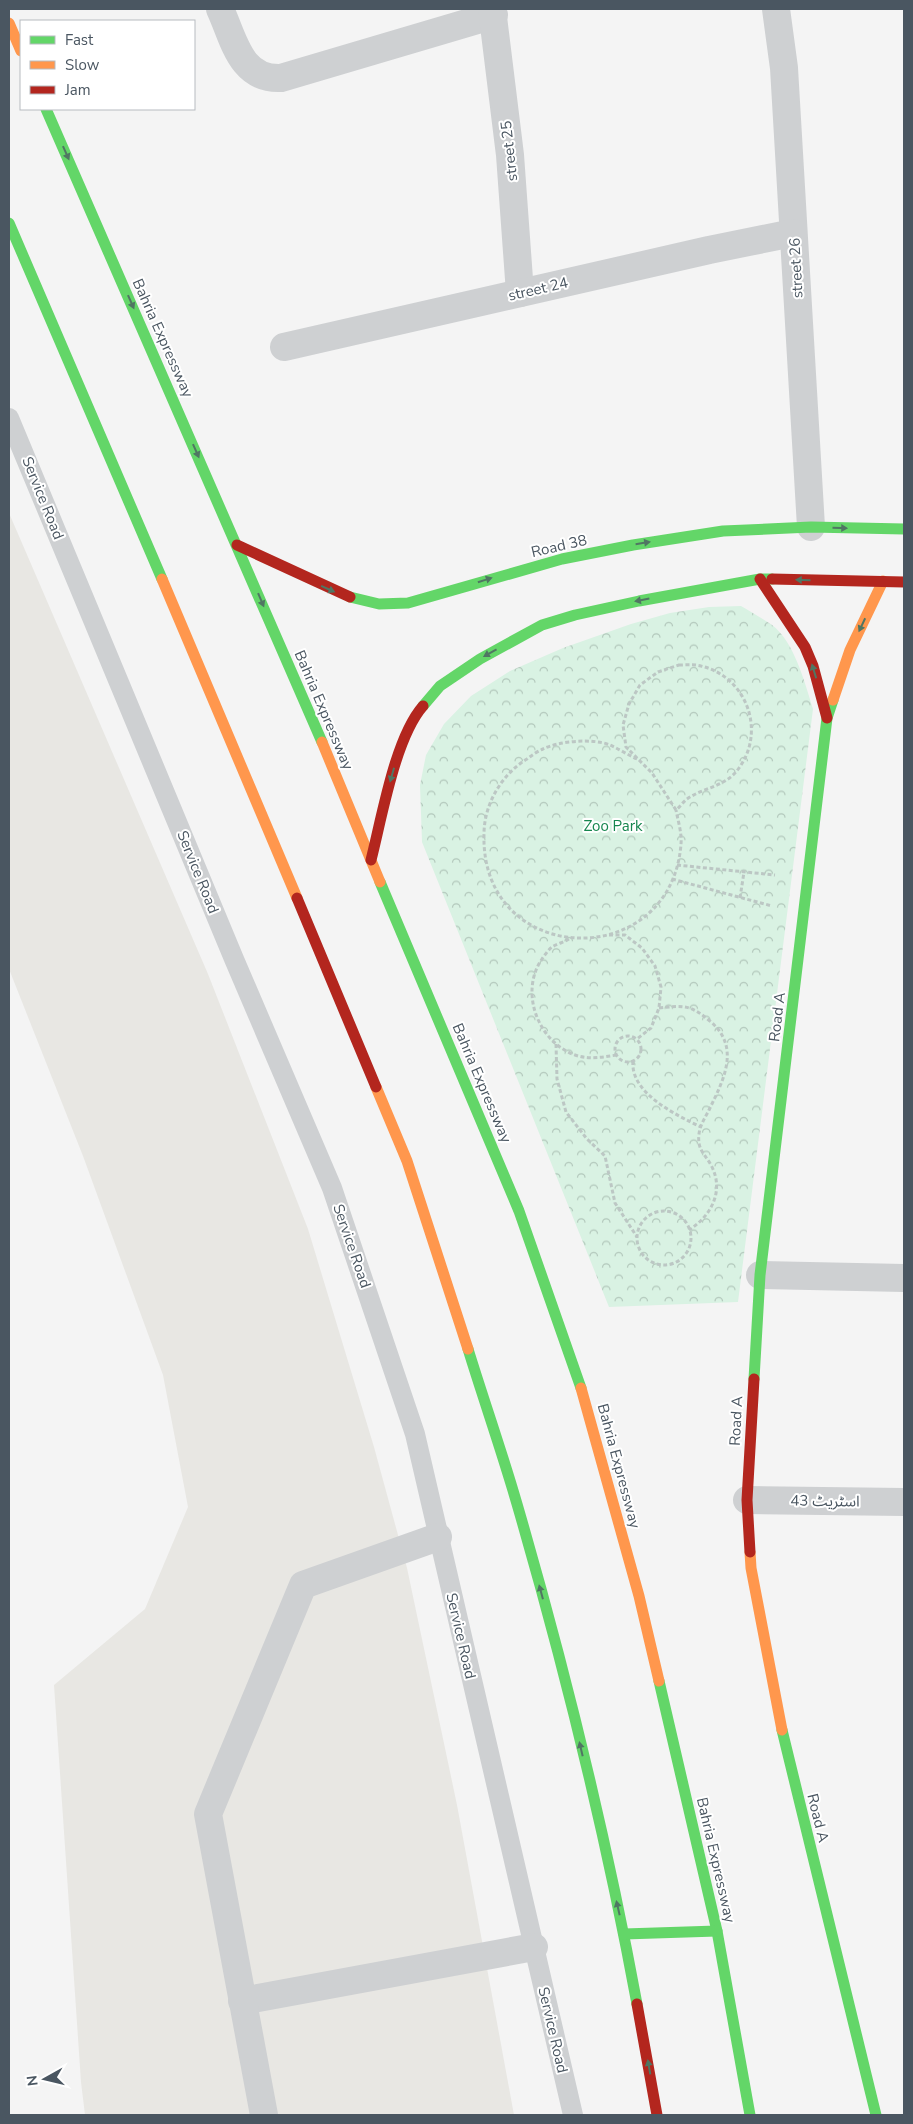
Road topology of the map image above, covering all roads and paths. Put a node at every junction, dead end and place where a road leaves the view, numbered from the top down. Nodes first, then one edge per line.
1 (220, 9) edge
2 (776, 9) edge
3 (493, 12) edge
4 (9, 23) edge
5 (20, 49) edge
6 (46, 110) edge
7 (9, 223) edge
8 (794, 233) junction
9 (520, 293) junction
10 (284, 347) dead end
11 (9, 418) edge
12 (811, 528) junction
13 (904, 529) edge
14 (237, 545) junction
15 (760, 579) junction
16 (883, 581) junction
17 (904, 582) edge
18 (827, 718) junction
19 (637, 759) junction
20 (676, 810) junction
21 (372, 860) junction
22 (676, 865) junction
23 (744, 872) junction
24 (808, 878) junction
25 (672, 879) junction
26 (740, 898) junction
27 (804, 915) junction
28 (606, 935) junction
29 (569, 939) junction
30 (659, 1008) junction
31 (637, 1039) junction
32 (556, 1044) junction
33 (617, 1055) junction
34 (633, 1061) junction
35 (701, 1127) junction
36 (689, 1230) junction
37 (637, 1237) junction
38 (760, 1274) junction
39 (904, 1278) edge
40 (747, 1500) junction
41 (904, 1502) edge
42 (438, 1537) junction
43 (717, 1932) junction
44 (624, 1934) junction
45 (534, 1947) junction
46 (242, 2001) junction
47 (264, 2115) edge
48 (573, 2115) edge
49 (657, 2115) edge
50 (750, 2115) edge
51 (876, 2115) edge

1 - 3 street
2 - 8 street, street 26
3 - 9 street, street 25
4 - 5 main road
6 -> 14 main road, Bahria Expressway
44 -> 7 main road
8 - 9 street, street 24
8 - 12 street, street 26
9 - 10 street, street 24
11 - 42 lane, Service Road
12 -> 13 main road, Road 38
14 -> 12 main road, Road 38
14 -> 21 main road, Bahria Expressway
16 -> 15 main road
18 -> 15 main road
15 -> 21 main road
16 - 17 main road
16 -> 18 main road
18 - 24 main road, Road A
19 - 20 path
19 - 20 path
19 - 29 path
20 - 22 path
21 - 43 main road, Bahria Expressway
22 - 23 path
22 - 25 path
23 - 24 path
23 - 26 path
24 - 27 main road, Road A
25 - 26 path
25 - 28 path
26 - 27 path
27 - 38 main road, Road A
28 - 29 path
28 - 30 path
29 - 32 path
30 - 31 path
30 - 35 path
31 - 33 path
31 - 34 path
32 - 33 path
32 - 37 path
33 - 34 path
34 - 35 path
35 - 36 path
36 - 37 path
36 - 37 path
38 - 39 street
38 - 40 main road, Road A
40 - 41 street, اسٹریٹ 43
40 - 51 main road, Road A
42 - 45 lane, Service Road
42 - 46 street
43 - 44 main road
43 - 50 main road, Bahria Expressway
49 -> 44 main road
45 - 46 street
45 - 48 lane, Service Road
46 - 47 street

